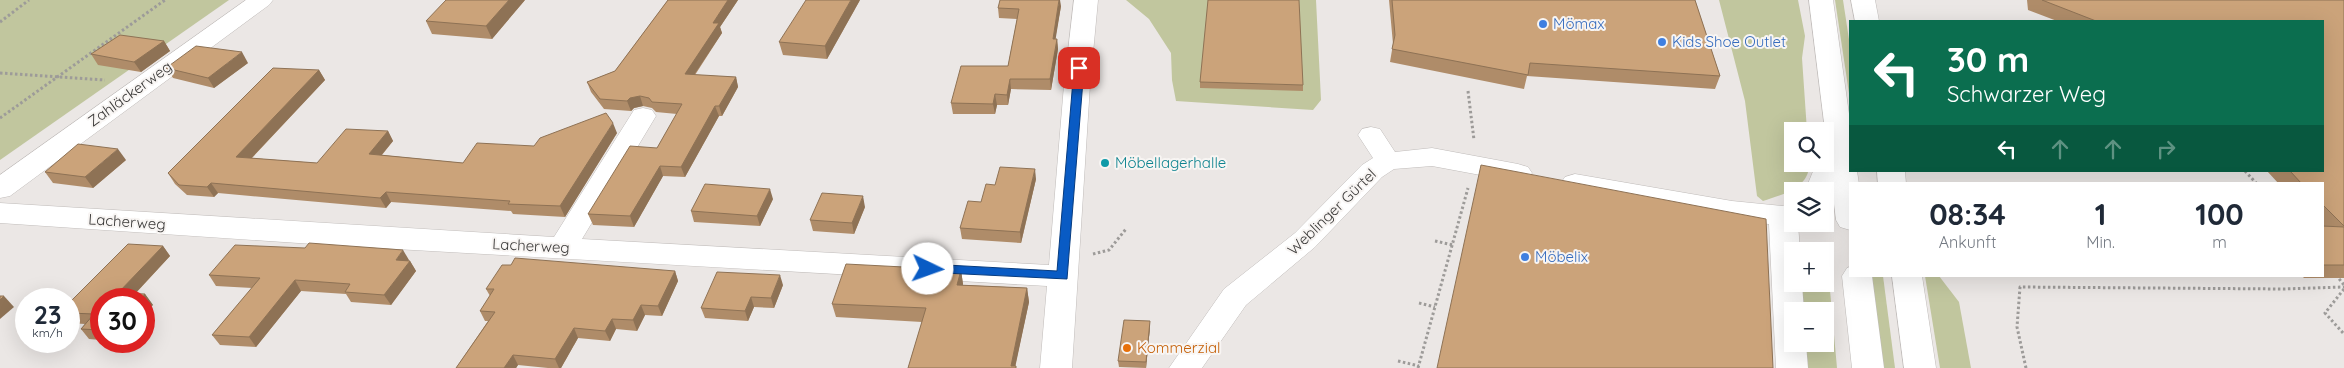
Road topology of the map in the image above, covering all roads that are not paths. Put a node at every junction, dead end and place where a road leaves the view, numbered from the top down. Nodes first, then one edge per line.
1 (261, 0) edge
2 (1086, 0) edge
3 (1822, 0) edge
4 (1863, 0) edge
5 (1867, 20) edge
6 (642, 116) dead end
7 (1371, 135) dead end
8 (1840, 139) junction
9 (1388, 161) junction
10 (1823, 182) edge
11 (0, 189) edge
12 (1849, 212) edge
13 (0, 213) edge
14 (1784, 215) edge
15 (1788, 232) edge
16 (562, 248) junction
17 (1063, 265) junction
18 (1857, 277) edge
19 (1907, 277) edge
20 (1056, 368) edge
21 (1186, 368) edge
22 (1792, 368) edge
23 (1868, 368) edge
24 (1920, 368) edge

1 - 11 street, Zahläckerweg
2 - 17 street
3 - 8 street
4 - 5 street
6 - 16 street
7 - 9 street
8 - 10 street
8 - 12 street
9 - 14 street, Weblinger Gürtel
9 - 21 street, Weblinger Gürtel
13 - 16 street, Lacherweg
15 - 22 street
16 - 17 street, Lacherweg
17 - 20 street
18 - 23 street
19 - 24 street

